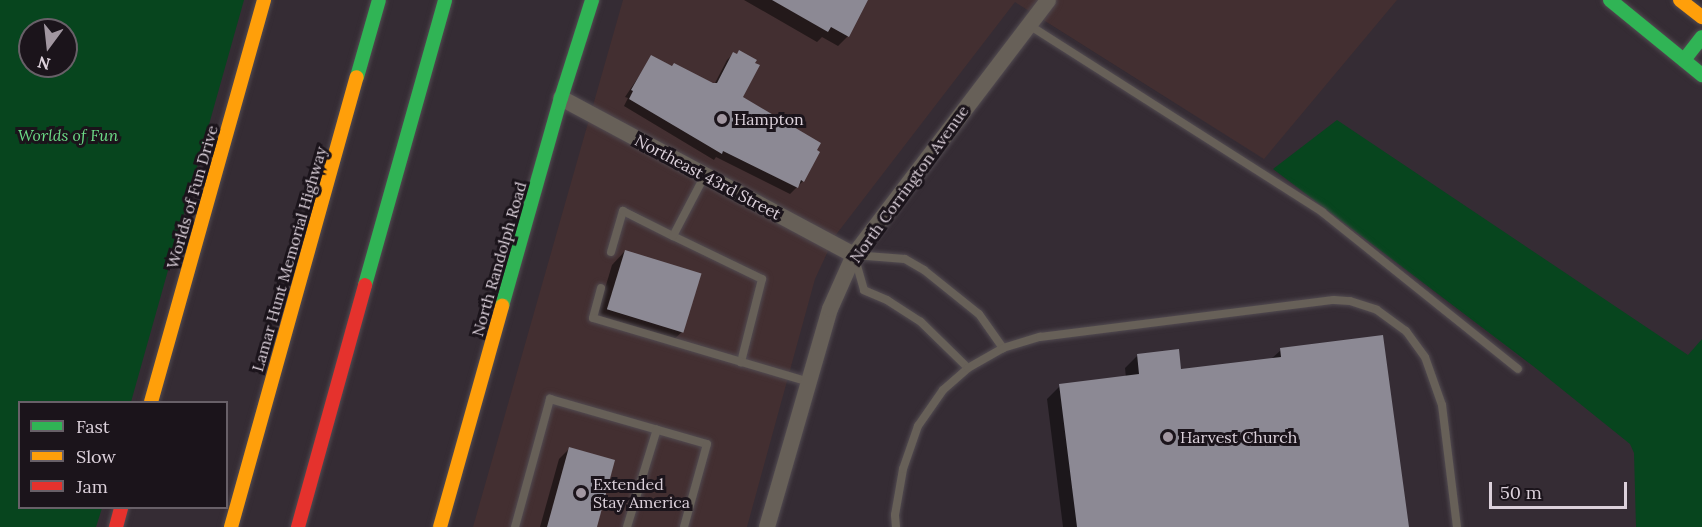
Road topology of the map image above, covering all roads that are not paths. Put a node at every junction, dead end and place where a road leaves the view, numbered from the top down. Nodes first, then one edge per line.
1 (264, 0) edge
2 (379, 0) edge
3 (445, 0) edge
4 (592, 0) edge
5 (1048, 0) edge
6 (1610, 0) edge
7 (1682, 1) edge
8 (1702, 17) edge
9 (1029, 25) junction
10 (1702, 37) edge
11 (1684, 60) junction
12 (1702, 75) edge
13 (561, 98) junction
14 (705, 175) junction
15 (673, 236) junction
16 (611, 252) dead end
17 (854, 255) junction
18 (602, 288) dead end
19 (1003, 348) junction
20 (741, 362) junction
21 (969, 368) junction
22 (1518, 369) dead end
23 (809, 382) junction
24 (151, 401) edge
25 (657, 429) junction
26 (120, 509) edge
27 (116, 527) edge
28 (231, 527) edge
29 (298, 527) edge
30 (440, 527) edge
31 (515, 527) edge
32 (627, 527) edge
33 (684, 527) edge
34 (768, 527) edge
35 (896, 527) edge
36 (1457, 527) edge

1 - 24 main road, Worlds of Fun Drive
2 - 28 main road, Lamar Hunt Memorial Highway
3 - 29 main road
4 - 13 main road, North Randolph Road
5 - 9 street, North Corrington Avenue
6 - 11 main road
7 - 8 main road
9 - 17 street, North Corrington Avenue
9 - 22 lane
10 - 11 main road
11 - 12 main road
13 - 14 street, Northeast 43rd Street
13 - 30 main road, North Randolph Road
14 - 15 lane
14 - 17 street, Northeast 43rd Street
15 - 16 lane
15 - 20 lane
17 - 19 lane
17 - 21 lane
17 - 23 street, North Corrington Avenue
18 - 20 lane
19 - 21 lane
19 - 36 lane
20 - 23 lane
21 - 35 lane
23 - 34 street, North Corrington Avenue
25 - 31 lane
25 - 32 lane
25 - 33 lane
26 - 27 main road

